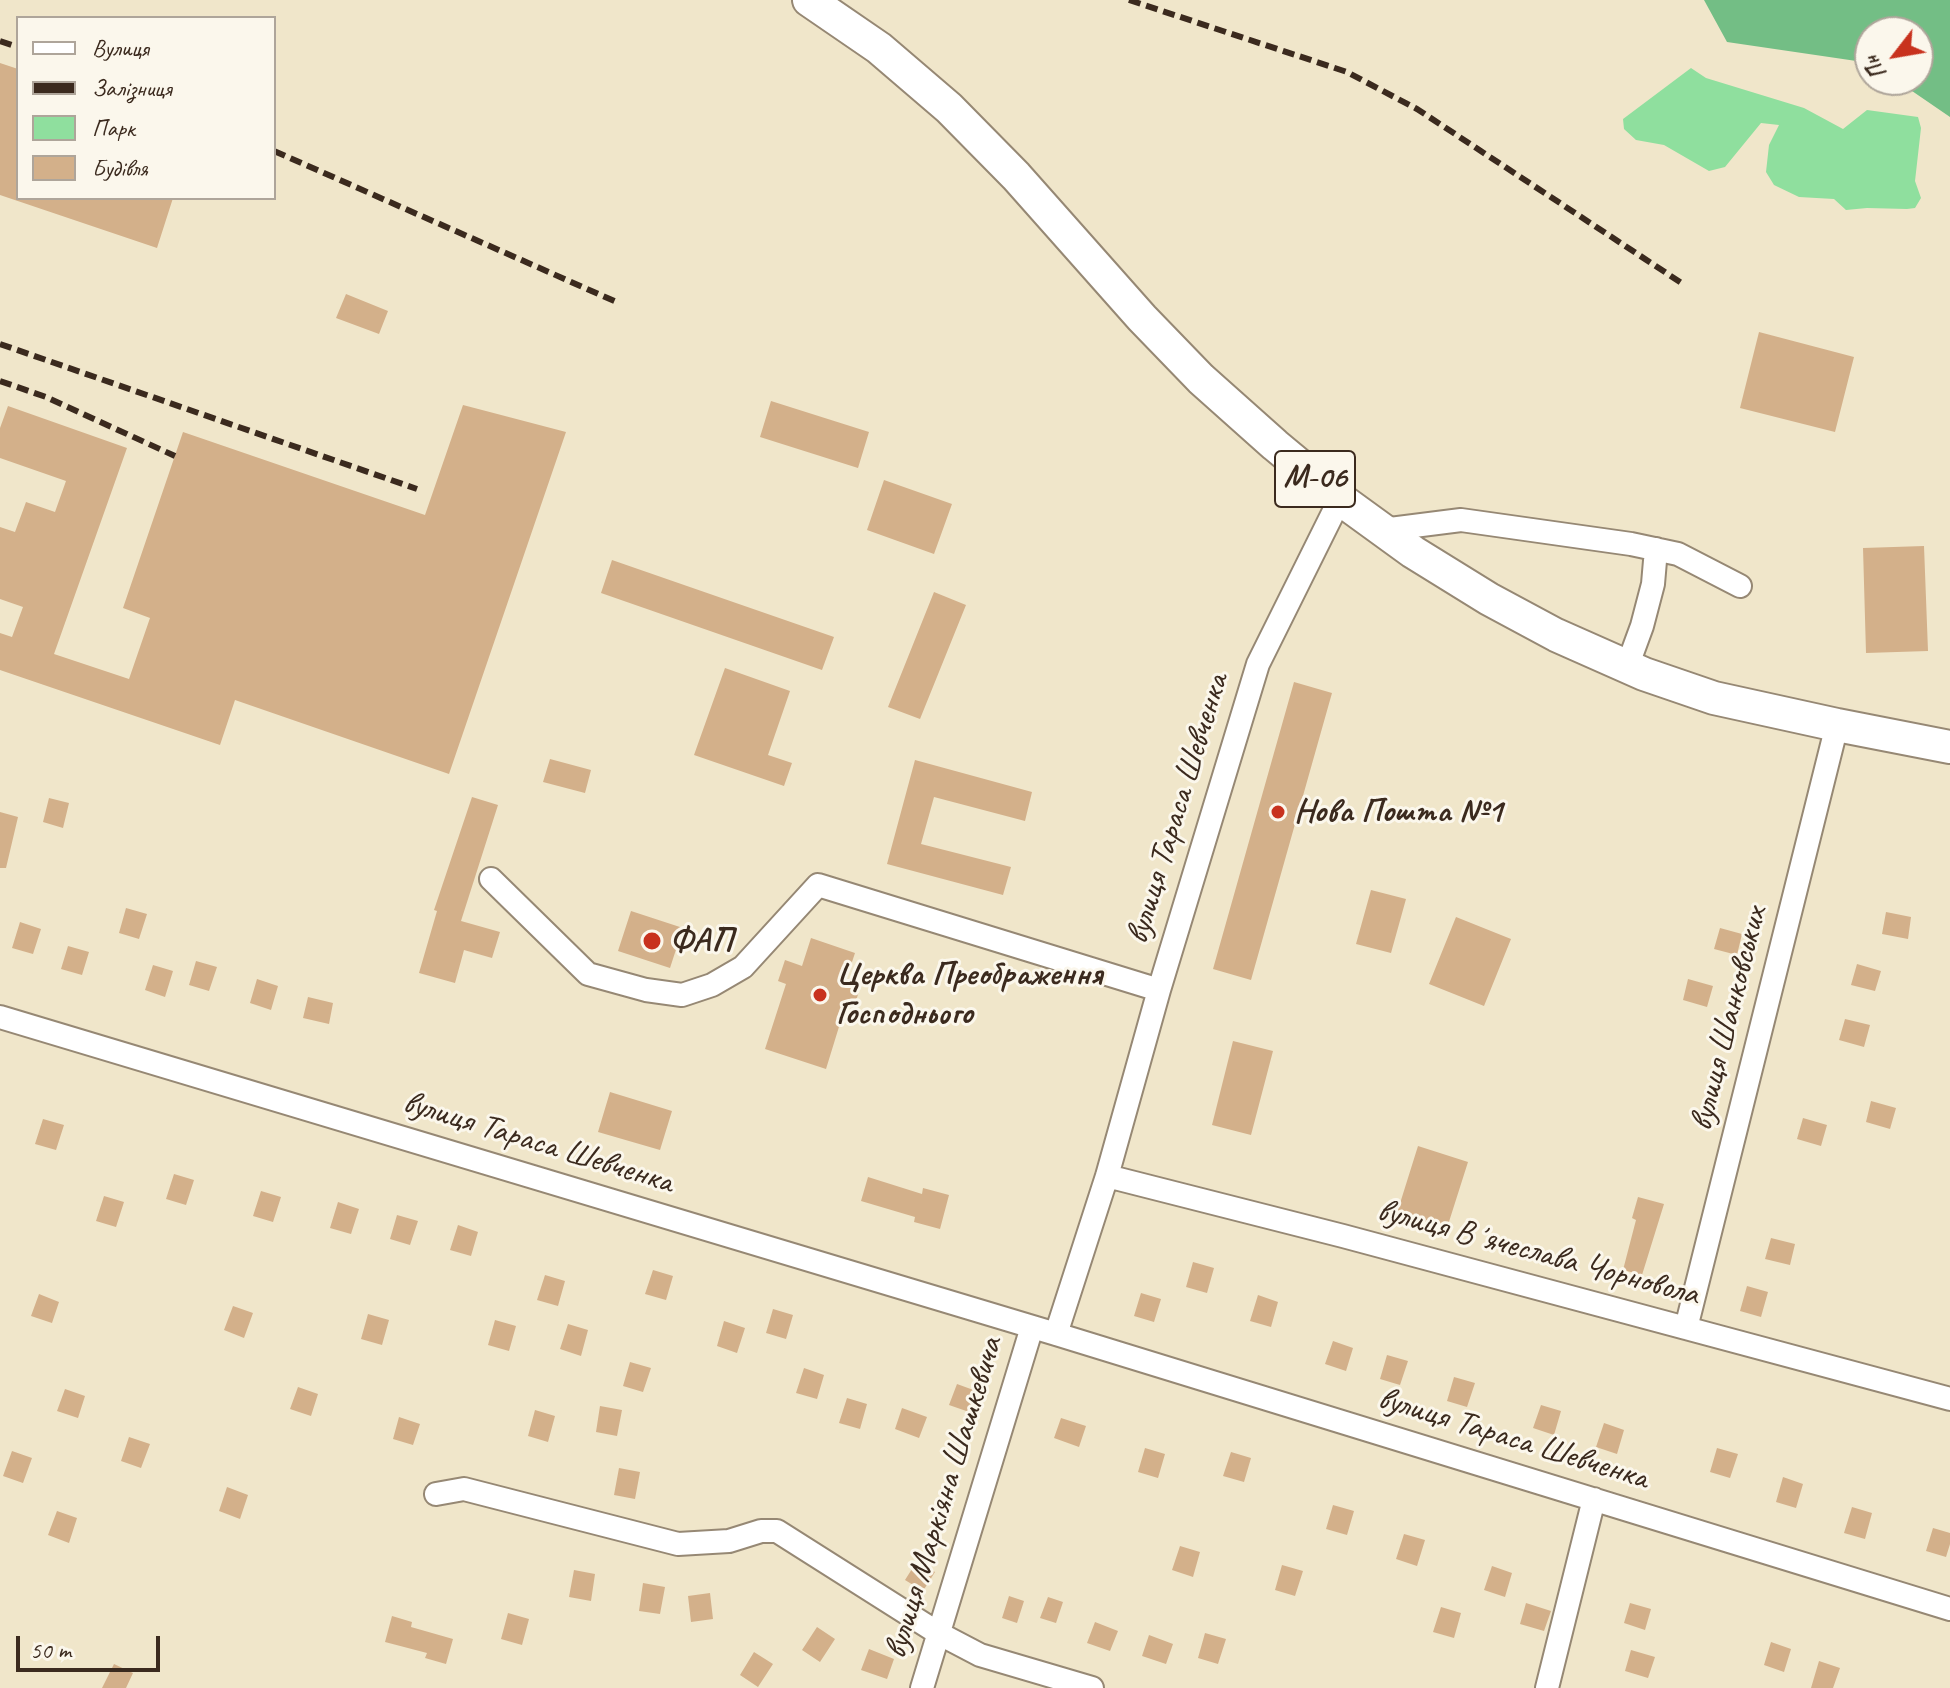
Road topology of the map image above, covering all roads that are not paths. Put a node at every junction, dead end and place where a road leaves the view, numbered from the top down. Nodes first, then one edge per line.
1 (809, 0) edge
2 (1340, 499) junction
3 (1382, 530) junction
4 (1656, 549) junction
5 (1740, 586) dead end
6 (1627, 667) junction
7 (1837, 725) junction
8 (1950, 747) edge
9 (491, 879) dead end
10 (1159, 990) junction
11 (0, 1017) edge
12 (1107, 1176) junction
13 (1032, 1327) junction
14 (1686, 1328) junction
15 (1056, 1334) junction
16 (1950, 1399) edge
17 (436, 1494) dead end
18 (1594, 1499) junction
19 (1950, 1609) edge
20 (938, 1633) junction
21 (922, 1688) edge
22 (1092, 1688) edge
23 (1547, 1688) edge

1 - 2 highway, М-06
2 - 3 highway, М-06
2 - 10 street, вулиця Тараса Шевченка
3 - 4 street
3 - 6 highway, М-06
4 - 5 street
4 - 6 street
6 - 7 highway, М-06
7 - 8 highway, М-06
7 - 14 street, вулиця Шанковських
9 - 10 street
10 - 12 street, вулиця Тараса Шевченка
11 - 13 street, вулиця Тараса Шевченка
12 - 14 street, вулиця Вʼячеслава Чорновола
12 - 15 street, вулиця Тараса Шевченка
13 - 15 street, вулиця Тараса Шевченка
13 - 20 street, вулиця Маркіяна Шашкевича
14 - 16 street, вулиця Вʼячеслава Чорновола
15 - 18 street, вулиця Тараса Шевченка
17 - 20 street
18 - 19 street, вулиця Тараса Шевченка
18 - 23 street
20 - 21 street, вулиця Маркіяна Шашкевича
20 - 22 street

